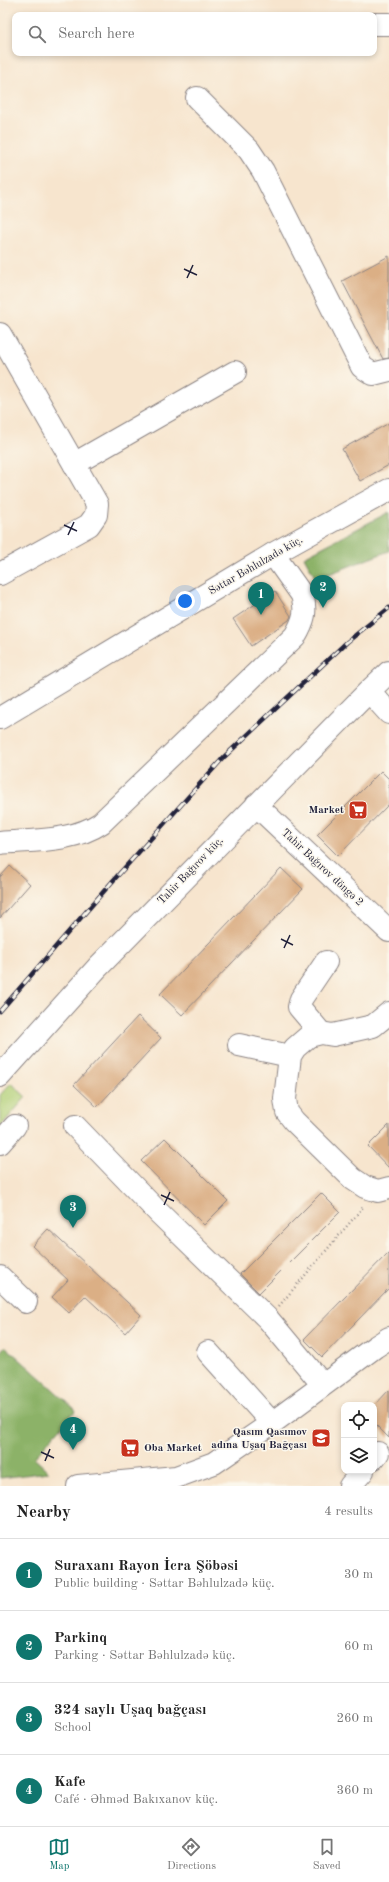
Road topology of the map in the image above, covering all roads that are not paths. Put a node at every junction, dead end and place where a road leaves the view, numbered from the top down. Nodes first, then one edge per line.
1 (377, 24) edge
2 (389, 24) edge
3 (197, 98) dead end
4 (0, 334) edge
5 (389, 370) edge
6 (235, 372) dead end
7 (74, 464) junction
8 (389, 490) edge
9 (273, 554) junction
10 (0, 574) edge
11 (389, 672) edge
12 (369, 690) junction
13 (389, 713) edge
14 (0, 718) edge
15 (256, 805) junction
16 (0, 843) edge
17 (389, 931) edge
18 (326, 962) dead end
19 (389, 1013) edge
20 (321, 1033) junction
21 (239, 1045) dead end
22 (290, 1056) junction
23 (0, 1076) edge
24 (15, 1126) dead end
25 (75, 1126) dead end
26 (0, 1143) edge
27 (384, 1189) edge
28 (0, 1277) edge
29 (26, 1302) dead end
30 (389, 1338) edge
31 (208, 1352) dead end
32 (323, 1385) junction
33 (272, 1424) junction
34 (360, 1474) edge
35 (198, 1479) edge
36 (78, 1486) edge
37 (350, 1486) edge

1 - 2 street
3 - 5 street
4 - 7 street
6 - 7 street
7 - 10 street
8 - 9 street, Səttar Bəhlulzadə küç.
9 - 14 street, Səttar Bəhlulzadə küç.
9 - 16 street
11 - 12 street, Tahir Bağırov küç.
12 - 13 street
12 - 15 street, Tahir Bağırov küç.
15 - 17 street, Tahir Bağırov döngə 2
15 - 23 street, Tahir Bağırov küç.
18 - 20 street
19 - 20 street
20 - 22 street
21 - 22 street
22 - 27 street
24 - 26 street
25 - 32 street
28 - 29 street
30 - 32 street
31 - 33 street
32 - 33 street
33 - 35 street
34 - 37 street
35 - 36 street

